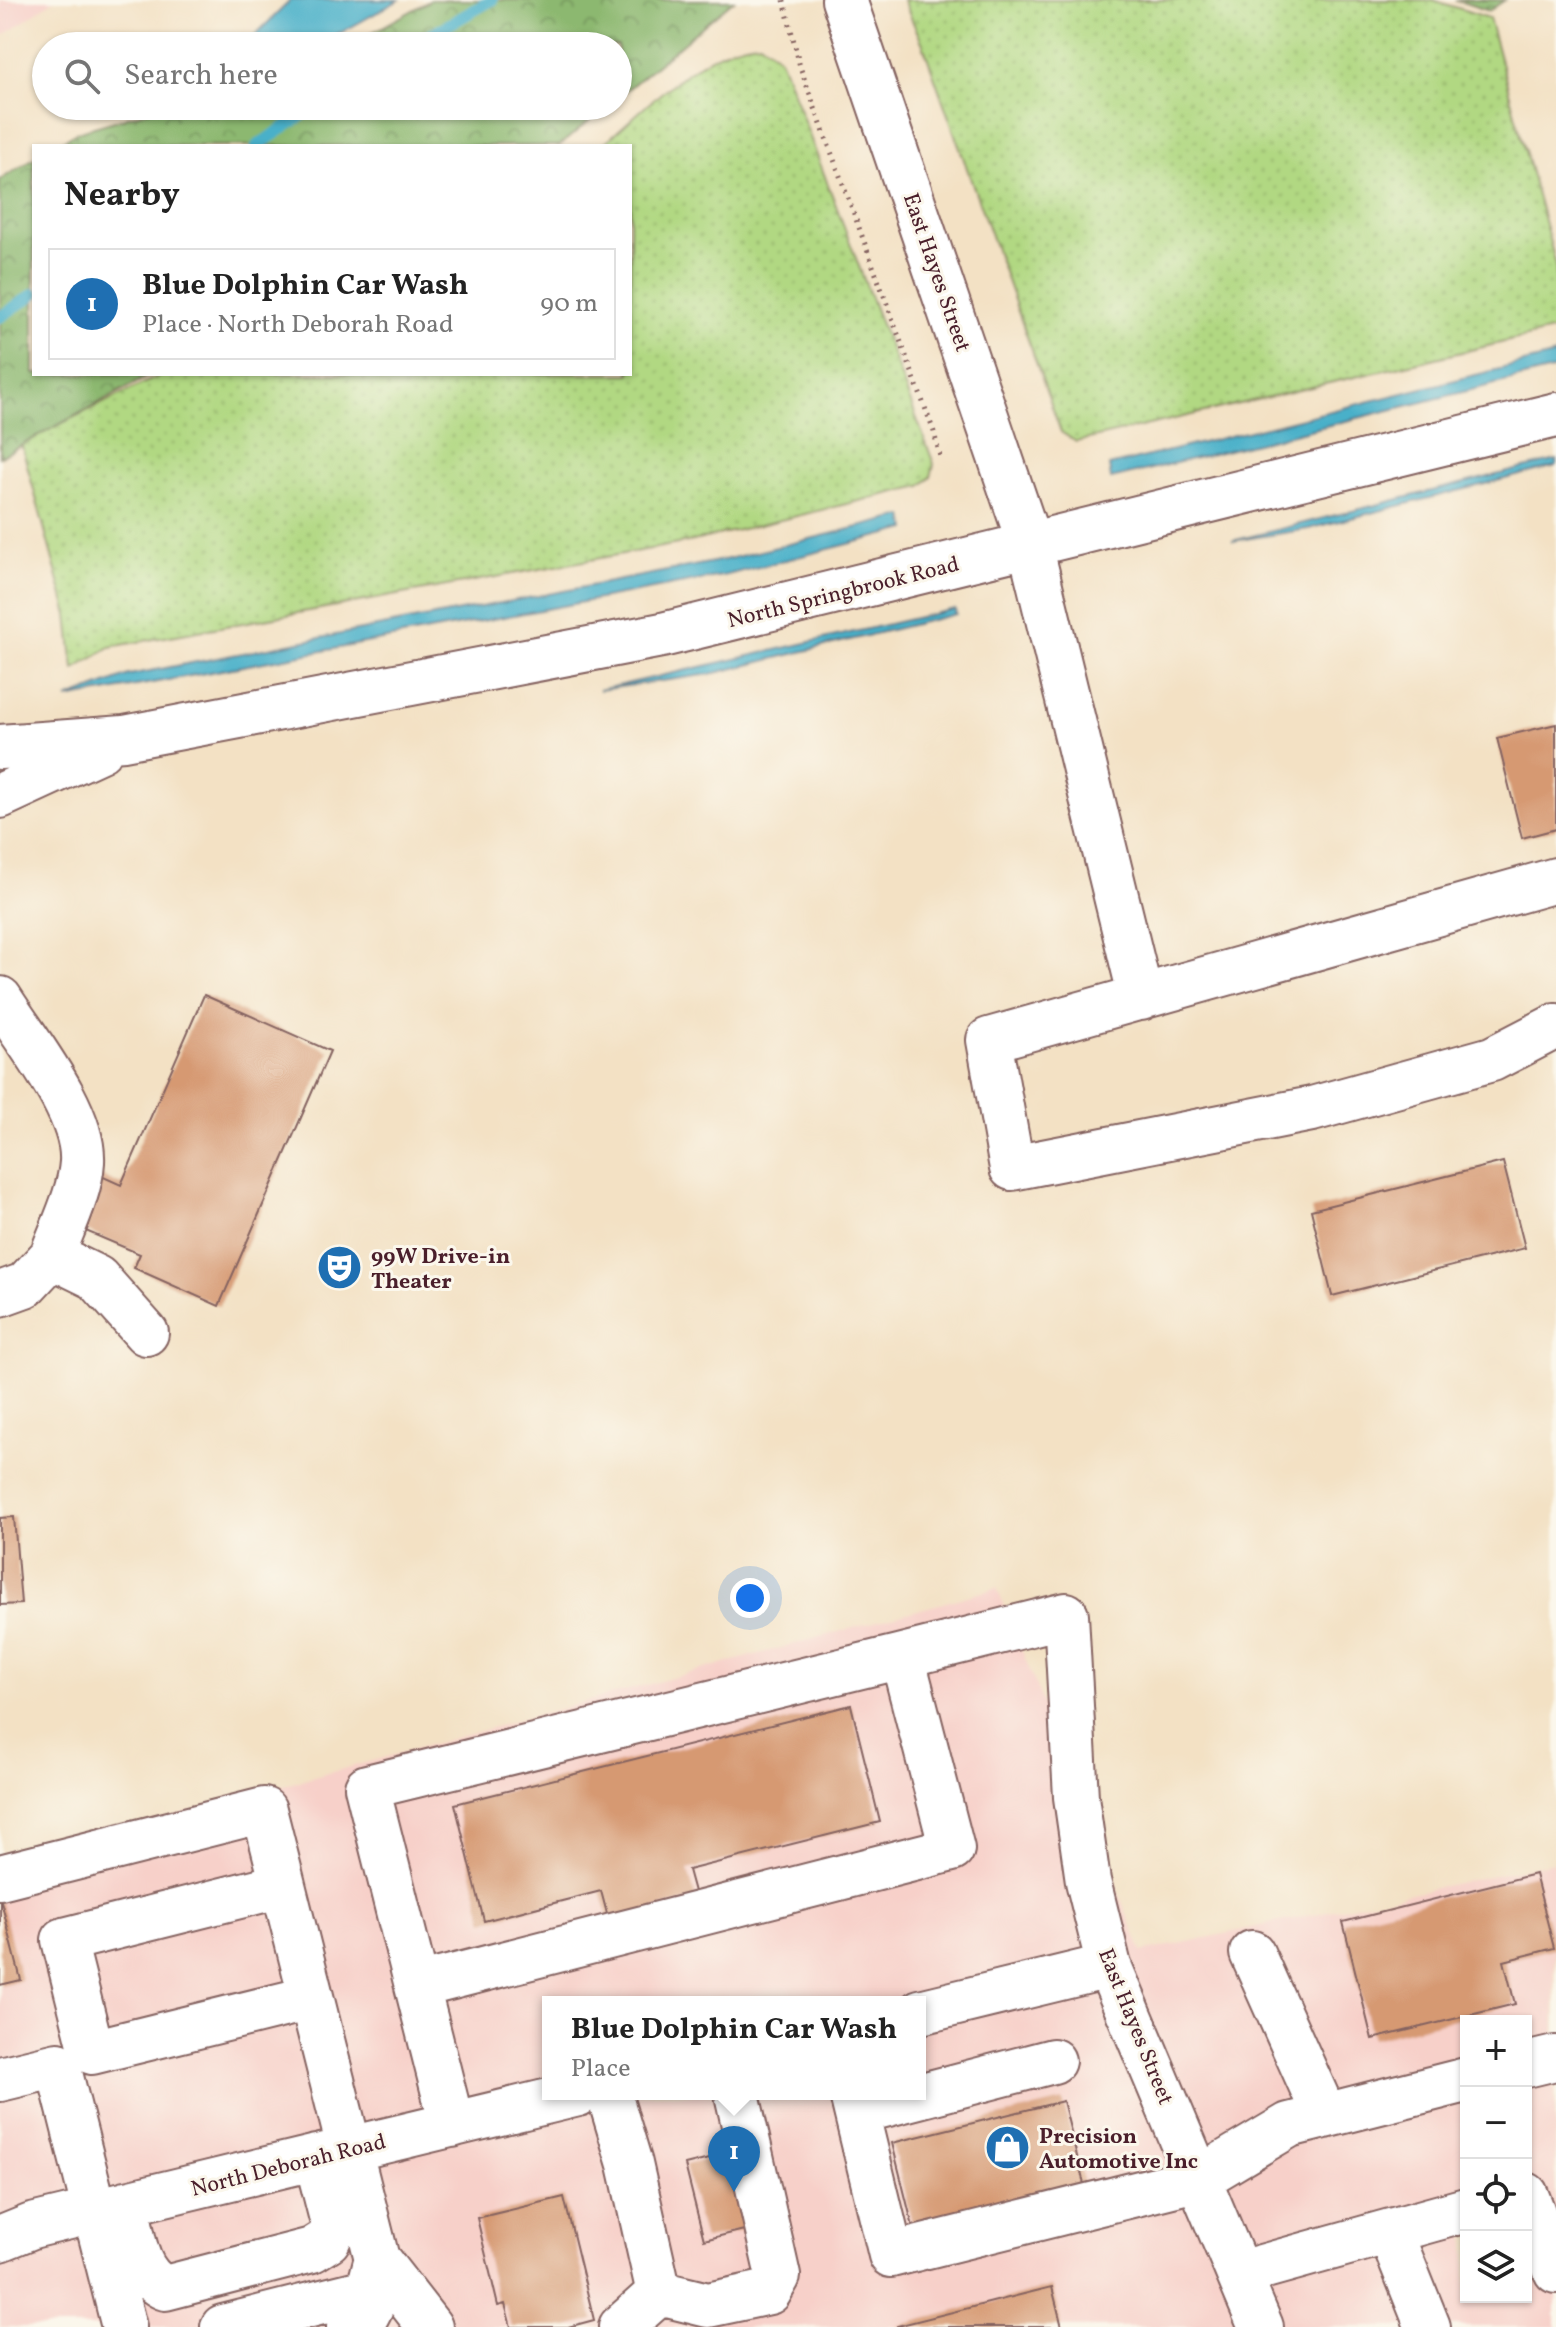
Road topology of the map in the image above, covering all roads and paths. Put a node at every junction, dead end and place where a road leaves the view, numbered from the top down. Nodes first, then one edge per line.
1 (784, 0) edge
2 (844, 0) edge
3 (1556, 415) edge
4 (941, 461) dead end
5 (1030, 545) junction
6 (124, 738) junction
7 (0, 747) edge
8 (0, 796) edge
9 (1556, 880) edge
10 (1141, 998) junction
11 (0, 999) edge
12 (1556, 1026) edge
13 (52, 1256) junction
14 (0, 1294) edge
15 (146, 1333) dead end
16 (902, 1656) junction
17 (0, 1877) edge
18 (283, 1885) junction
19 (1252, 1953) dead end
20 (1109, 1966) junction
21 (417, 1986) junction
22 (311, 1998) junction
23 (926, 2011) edge
24 (75, 2058) junction
25 (1053, 2061) dead end
26 (0, 2079) edge
27 (1460, 2082) edge
28 (926, 2088) edge
29 (554, 2100) edge
30 (611, 2100) edge
31 (708, 2100) edge
32 (738, 2100) edge
33 (854, 2103) edge
34 (1325, 2116) junction
35 (452, 2125) junction
36 (332, 2154) junction
37 (1200, 2178) junction
38 (111, 2207) junction
39 (1532, 2210) edge
40 (1460, 2212) edge
41 (1390, 2232) junction
42 (0, 2239) edge
43 (377, 2259) junction
44 (1556, 2271) edge
45 (1240, 2273) junction
46 (659, 2293) junction
47 (734, 2299) junction
48 (361, 2326) edge
49 (124, 2327) edge
50 (223, 2327) edge
51 (430, 2327) edge
52 (621, 2327) edge
53 (1261, 2327) edge
54 (1428, 2327) edge

1 - 4 path
2 - 5 main road, East Hayes Street
3 - 5 main road, North Springbrook Road
5 - 6 main road, North Springbrook Road
5 - 10 main road, East Hayes Street
6 - 7 main road, North Springbrook Road
6 - 8 main road, North Springbrook Road
9 - 10 main road
10 - 12 main road
11 - 13 main road
13 - 14 main road
13 - 15 main road
16 - 20 main road, East Hayes Street
16 - 21 main road
16 - 21 main road
17 - 18 main road
18 - 22 main road
18 - 24 main road
19 - 34 main road
20 - 23 main road
20 - 37 main road, East Hayes Street
21 - 35 main road
22 - 24 main road
22 - 36 main road
24 - 26 main road
24 - 38 main road
25 - 28 main road
27 - 34 main road
29 - 35 main road, North Deborah Road
30 - 46 main road
31 - 47 main road
32 - 47 main road
33 - 37 main road
34 - 37 main road
35 - 36 main road, North Deborah Road
36 - 38 main road, North Deborah Road
36 - 38 main road
36 - 43 main road
37 - 45 main road, East Hayes Street
38 - 42 main road, North Deborah Road
38 - 49 main road
39 - 44 main road
40 - 41 main road
41 - 45 main road
41 - 54 main road
43 - 48 main road
43 - 50 main road
43 - 51 main road
45 - 53 main road, East Hayes Street
46 - 47 main road
46 - 52 main road

